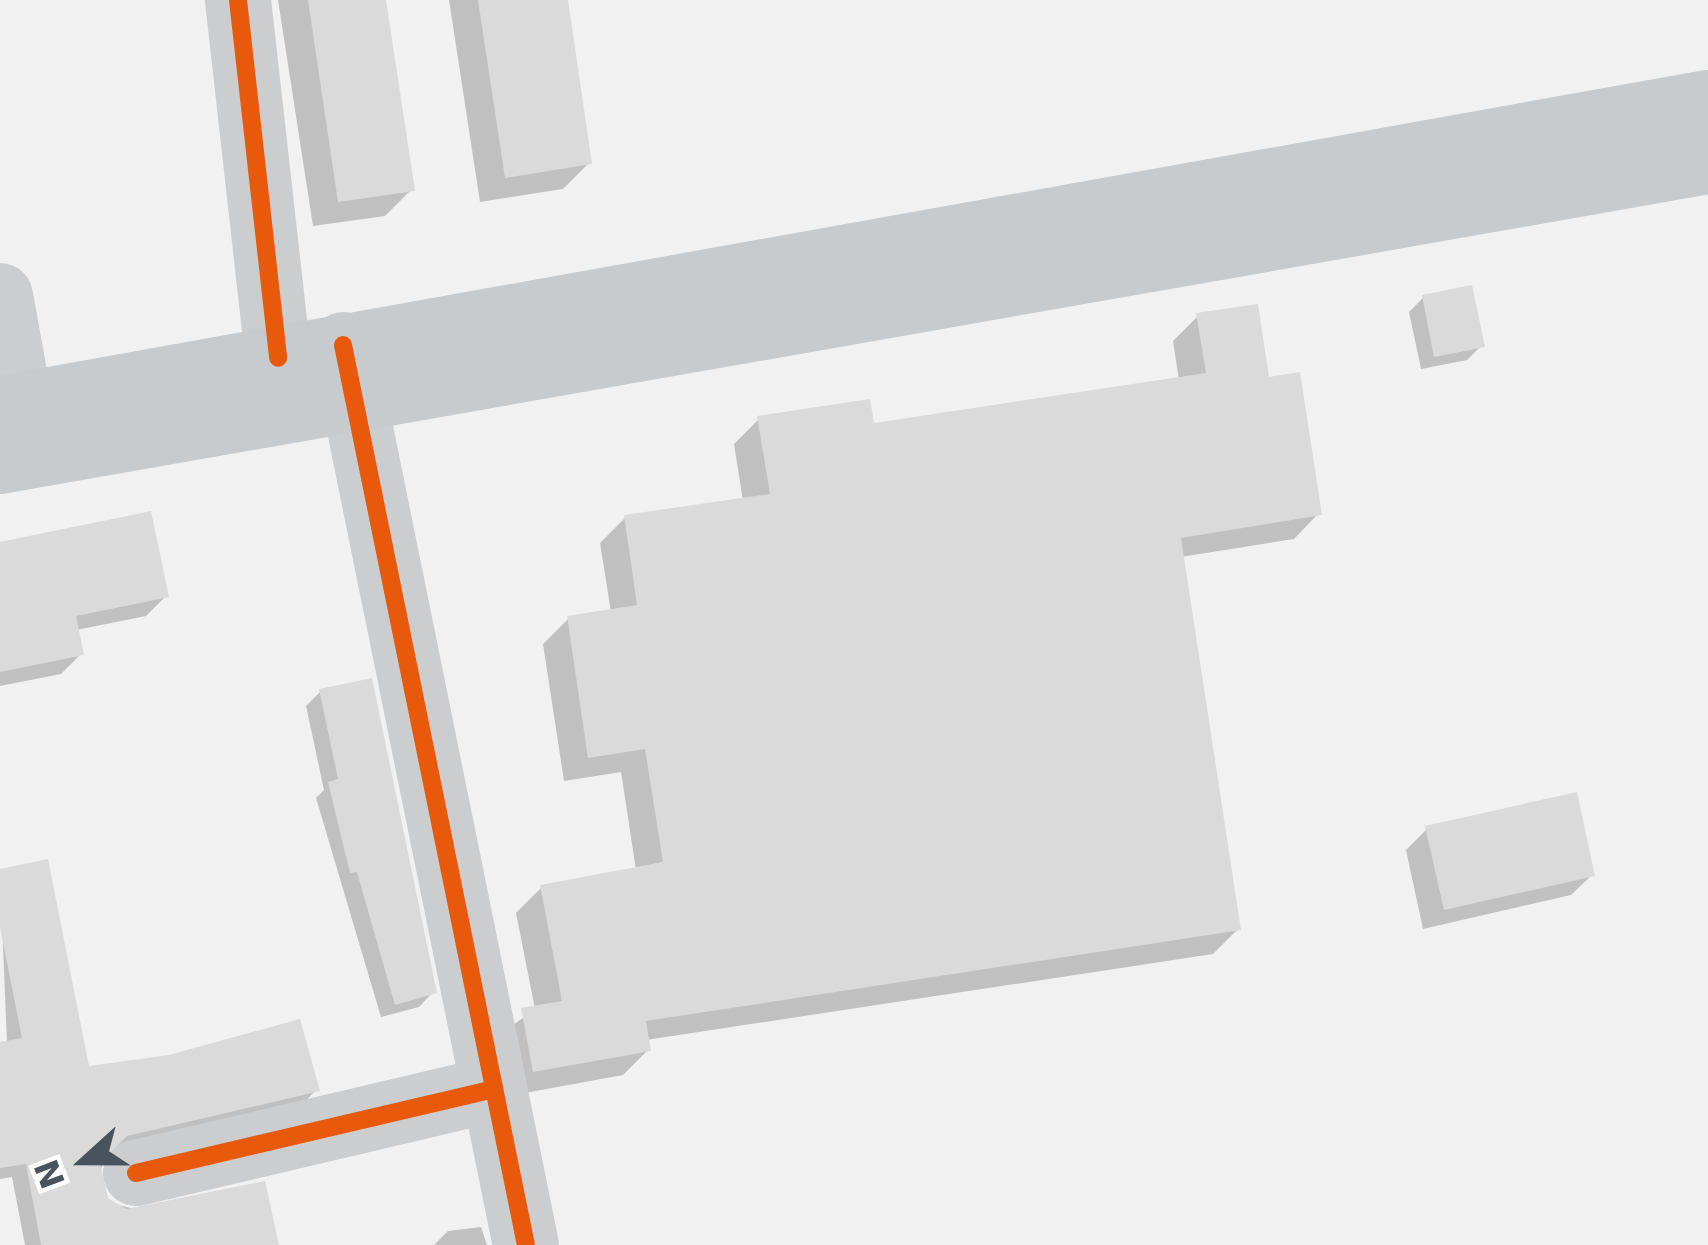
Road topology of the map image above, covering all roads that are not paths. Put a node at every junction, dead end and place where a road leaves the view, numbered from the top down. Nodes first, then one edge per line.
1 (238, 0) edge
2 (1708, 103) edge
3 (1708, 161) edge
4 (0, 296) edge
5 (278, 358) junction
6 (348, 373) junction
7 (7, 425) edge
8 (494, 1089) junction
9 (136, 1172) dead end
10 (526, 1245) edge

1 - 5 street
2 - 6 main road
3 - 6 main road
4 - 7 street
5 - 6 main road
5 - 7 main road
6 - 7 main road
6 - 8 street
8 - 9 street
8 - 10 street

